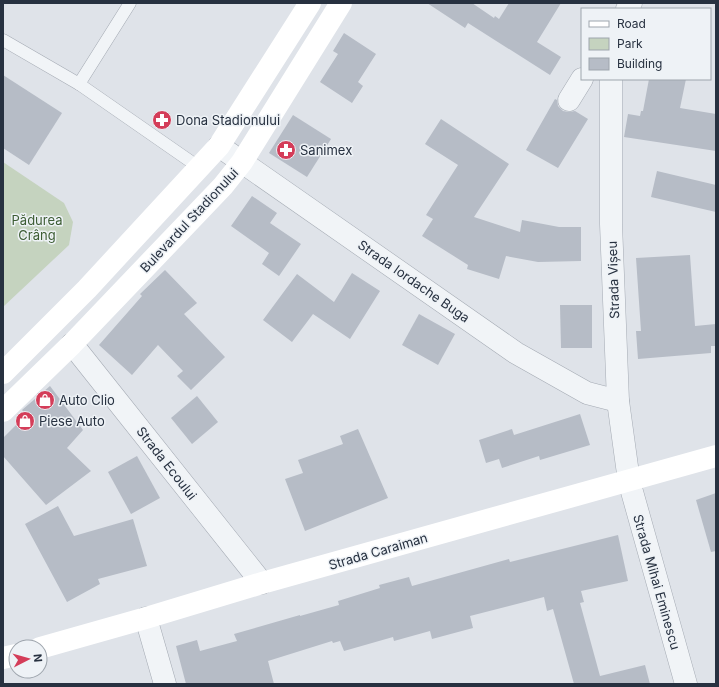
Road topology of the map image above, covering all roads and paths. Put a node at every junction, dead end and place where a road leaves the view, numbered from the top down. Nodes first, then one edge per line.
1 (130, 3) edge
2 (310, 3) edge
3 (341, 3) edge
4 (3, 40) edge
5 (581, 80) edge
6 (611, 80) edge
7 (80, 84) junction
8 (569, 100) dead end
9 (219, 146) junction
10 (242, 162) junction
11 (200, 168) junction
12 (72, 344) junction
13 (3, 373) edge
14 (618, 401) junction
15 (3, 411) edge
16 (716, 456) edge
17 (629, 481) junction
18 (262, 583) junction
19 (146, 618) junction
20 (48, 646) edge
21 (164, 684) edge
22 (686, 684) edge

1 - 7 lane
2 - 9 main road
3 - 10 main road, Bulevardul Stadionului
4 - 7 lane
5 - 8 street
6 - 14 street, Strada Vișeu
7 - 11 lane
9 - 10 street, Strada Iordache Buga
9 - 11 main road
10 - 12 main road, Bulevardul Stadionului
10 - 14 street, Strada Iordache Buga
11 - 13 main road
12 - 15 main road, Bulevardul Stadionului
12 - 18 street, Strada Ecoului
14 - 17 street, Strada Vișeu
16 - 17 main road, Strada Caraiman
17 - 18 main road, Strada Caraiman
17 - 22 street, Strada Mihai Eminescu
18 - 19 main road, Strada Caraiman
19 - 20 main road, Strada Caraiman
19 - 21 street

